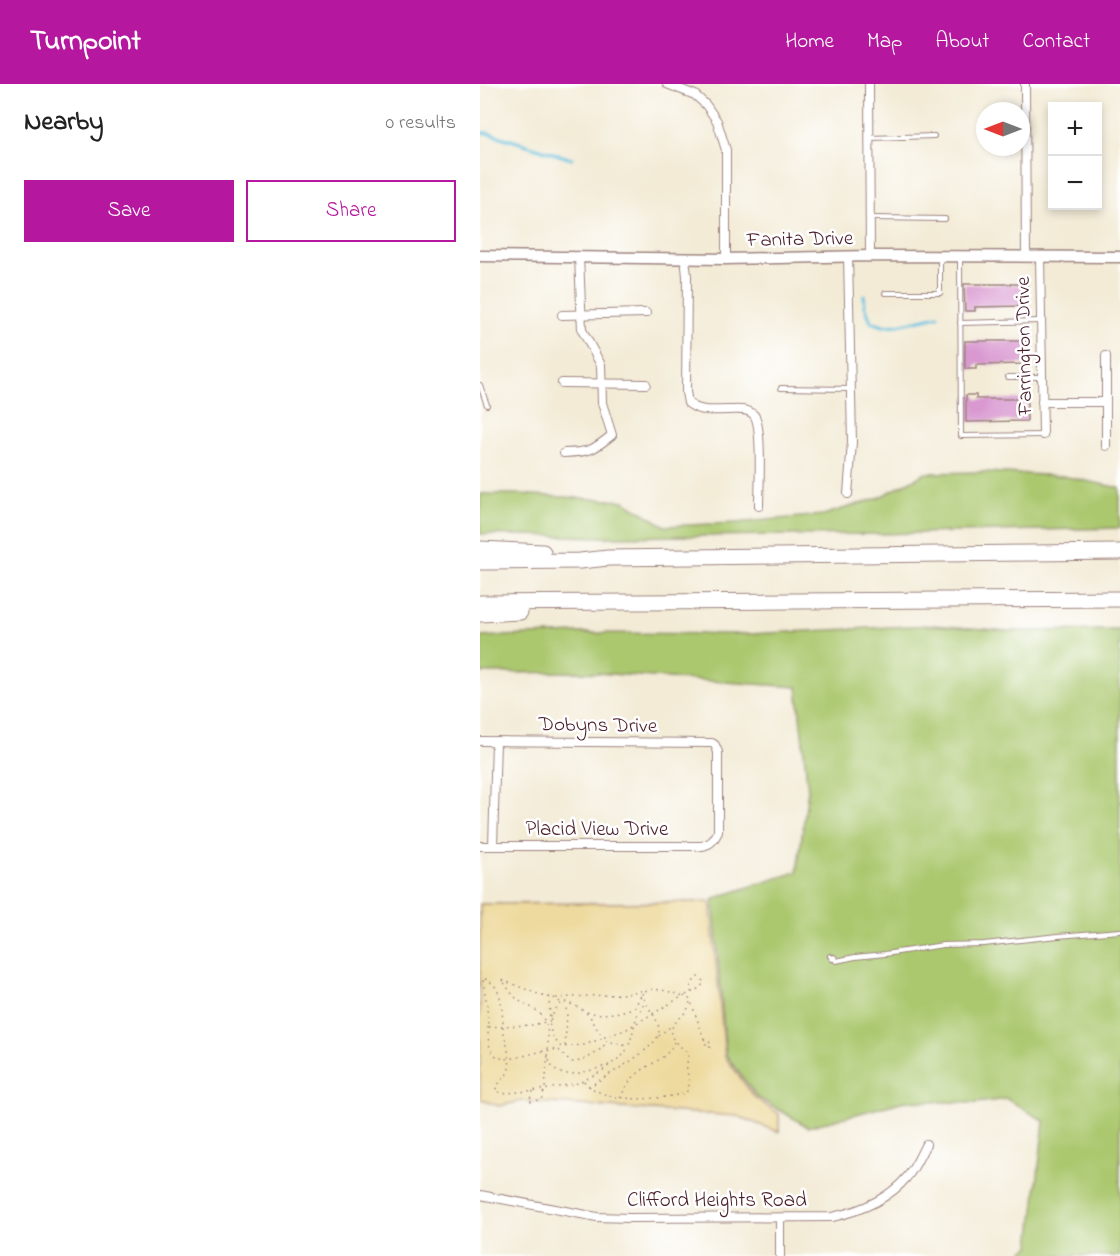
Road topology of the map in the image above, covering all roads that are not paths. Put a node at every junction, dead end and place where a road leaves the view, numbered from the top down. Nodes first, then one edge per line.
1 (667, 84) edge
2 (869, 84) edge
3 (1025, 84) edge
4 (934, 136) dead end
5 (870, 138) junction
6 (870, 218) junction
7 (945, 219) dead end
8 (480, 256) edge
9 (579, 256) junction
10 (848, 256) junction
11 (870, 256) junction
12 (940, 256) junction
13 (960, 256) junction
14 (1026, 257) junction
15 (1040, 257) junction
16 (1120, 257) edge
17 (685, 258) junction
18 (726, 259) junction
19 (885, 292) dead end
20 (646, 313) dead end
21 (561, 315) dead end
22 (581, 315) junction
23 (1041, 321) junction
24 (960, 323) junction
25 (1106, 356) dead end
26 (1042, 376) junction
27 (1008, 377) dead end
28 (562, 383) dead end
29 (602, 383) junction
30 (646, 384) dead end
31 (480, 385) edge
32 (781, 388) dead end
33 (851, 389) junction
34 (1042, 402) junction
35 (1106, 402) junction
36 (487, 405) dead end
37 (1043, 435) joint
38 (1106, 446) dead end
39 (564, 453) dead end
40 (848, 494) dead end
41 (759, 506) dead end
42 (480, 549) edge
43 (1120, 552) edge
44 (608, 558) junction
45 (480, 562) edge
46 (1120, 599) edge
47 (669, 602) junction
48 (480, 603) edge
49 (480, 615) edge
50 (480, 741) edge
51 (496, 741) junction
52 (713, 841) joint
53 (480, 846) edge
54 (493, 846) junction
55 (1120, 931) edge
56 (830, 956) dead end
57 (926, 1144) dead end
58 (480, 1195) edge
59 (780, 1218) junction
60 (780, 1256) edge

1 - 18 street
2 - 5 street
3 - 14 street, Farrington Drive
4 - 5 lane
5 - 6 street
6 - 7 lane
6 - 11 street
8 - 9 main road, Fanita Drive
9 - 17 main road, Fanita Drive
9 - 22 street
10 - 11 main road, Fanita Drive
10 - 18 main road, Fanita Drive
10 - 33 street
11 - 12 main road, Fanita Drive
12 - 13 main road, Fanita Drive
12 - 19 lane
13 - 14 main road, Fanita Drive
13 - 24 lane
14 - 15 main road, Fanita Drive
15 - 16 main road, Fanita Drive
15 - 23 street, Farrington Drive
17 - 18 main road, Fanita Drive
17 - 41 street
20 - 22 street
21 - 22 street
22 - 29 street
23 - 24 lane
23 - 26 street, Farrington Drive
24 - 37 lane
25 - 35 street
26 - 27 lane
26 - 34 street, Farrington Drive
28 - 29 street
29 - 30 street
29 - 39 street
31 - 36 lane
32 - 33 lane
33 - 40 street
34 - 35 street
34 - 37 street, Farrington Drive
35 - 38 street
42 - 44 highway
43 - 44 highway
44 - 45 highway
46 - 47 highway
47 - 48 highway
47 - 49 highway
50 - 51 street, Dobyns Drive
51 - 52 street, Dobyns Drive
51 - 54 street
52 - 54 street, Placid View Drive
53 - 54 street, Placid View Drive
55 - 56 lane
57 - 59 street, Clifford Heights Road
58 - 59 street, Clifford Heights Road
59 - 60 street

